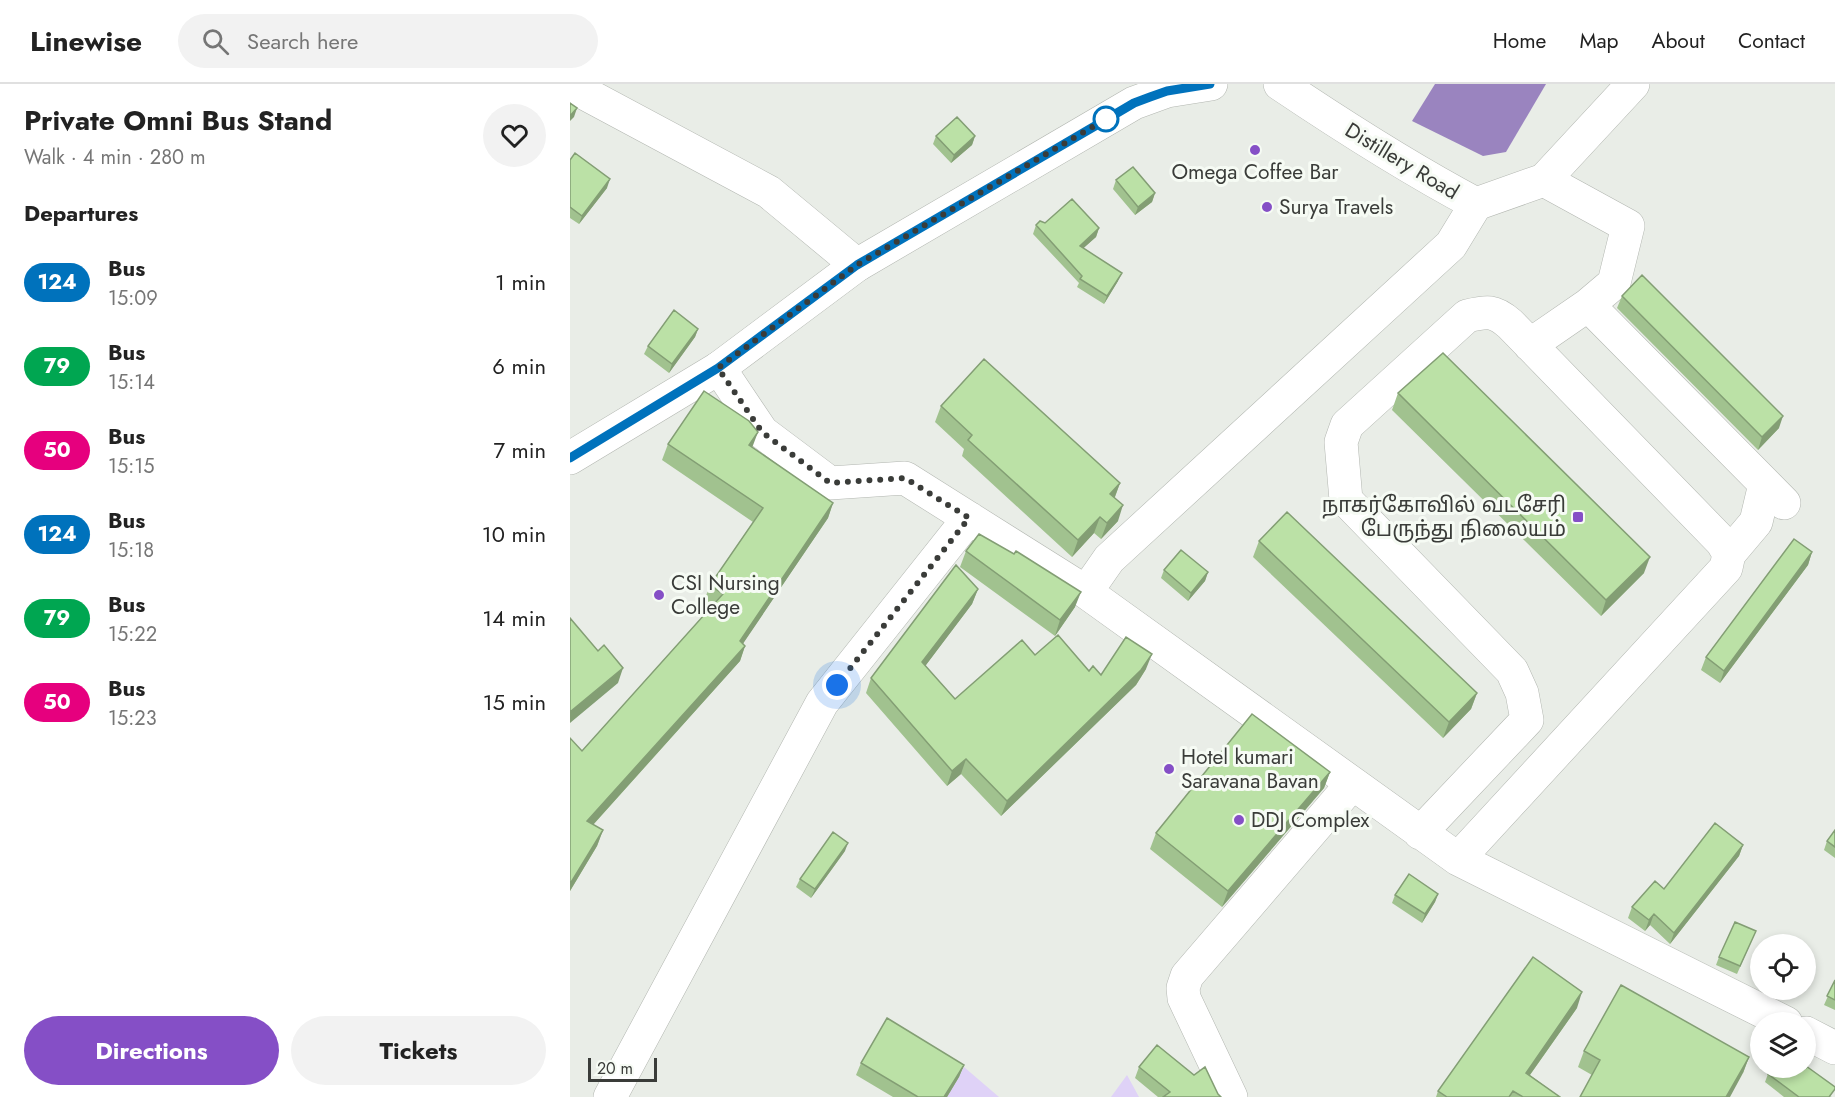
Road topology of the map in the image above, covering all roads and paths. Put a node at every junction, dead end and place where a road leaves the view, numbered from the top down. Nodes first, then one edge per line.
1 (573, 84) edge
2 (1210, 84) edge
3 (1280, 84) edge
4 (1633, 84) edge
5 (1165, 88) edge
6 (1544, 180) junction
7 (1476, 204) junction
8 (857, 265) junction
9 (1588, 305) junction
10 (1530, 345) junction
11 (718, 368) junction
12 (570, 458) edge
13 (969, 518) junction
14 (1729, 554) junction
15 (1086, 592) junction
16 (1353, 784) junction
17 (1420, 833) junction
18 (1458, 859) junction
19 (1764, 1012) edge
20 (1816, 1038) edge
21 (1835, 1048) edge
22 (610, 1097) edge
23 (1231, 1097) edge

1 - 8 street
2 - 5 street
3 - 7 street, Distillery Road
4 - 6 street, Distillery Road
5 - 8 street
6 - 7 street, Distillery Road
6 - 9 street
7 - 15 street
8 - 11 street
9 - 10 street
9 - 14 street
10 - 14 street
10 - 17 street
11 - 12 street
11 - 13 street
13 - 15 street
13 - 22 street
14 - 18 street
15 - 16 street
16 - 17 street
16 - 23 street
17 - 18 street
18 - 19 street
20 - 21 street

